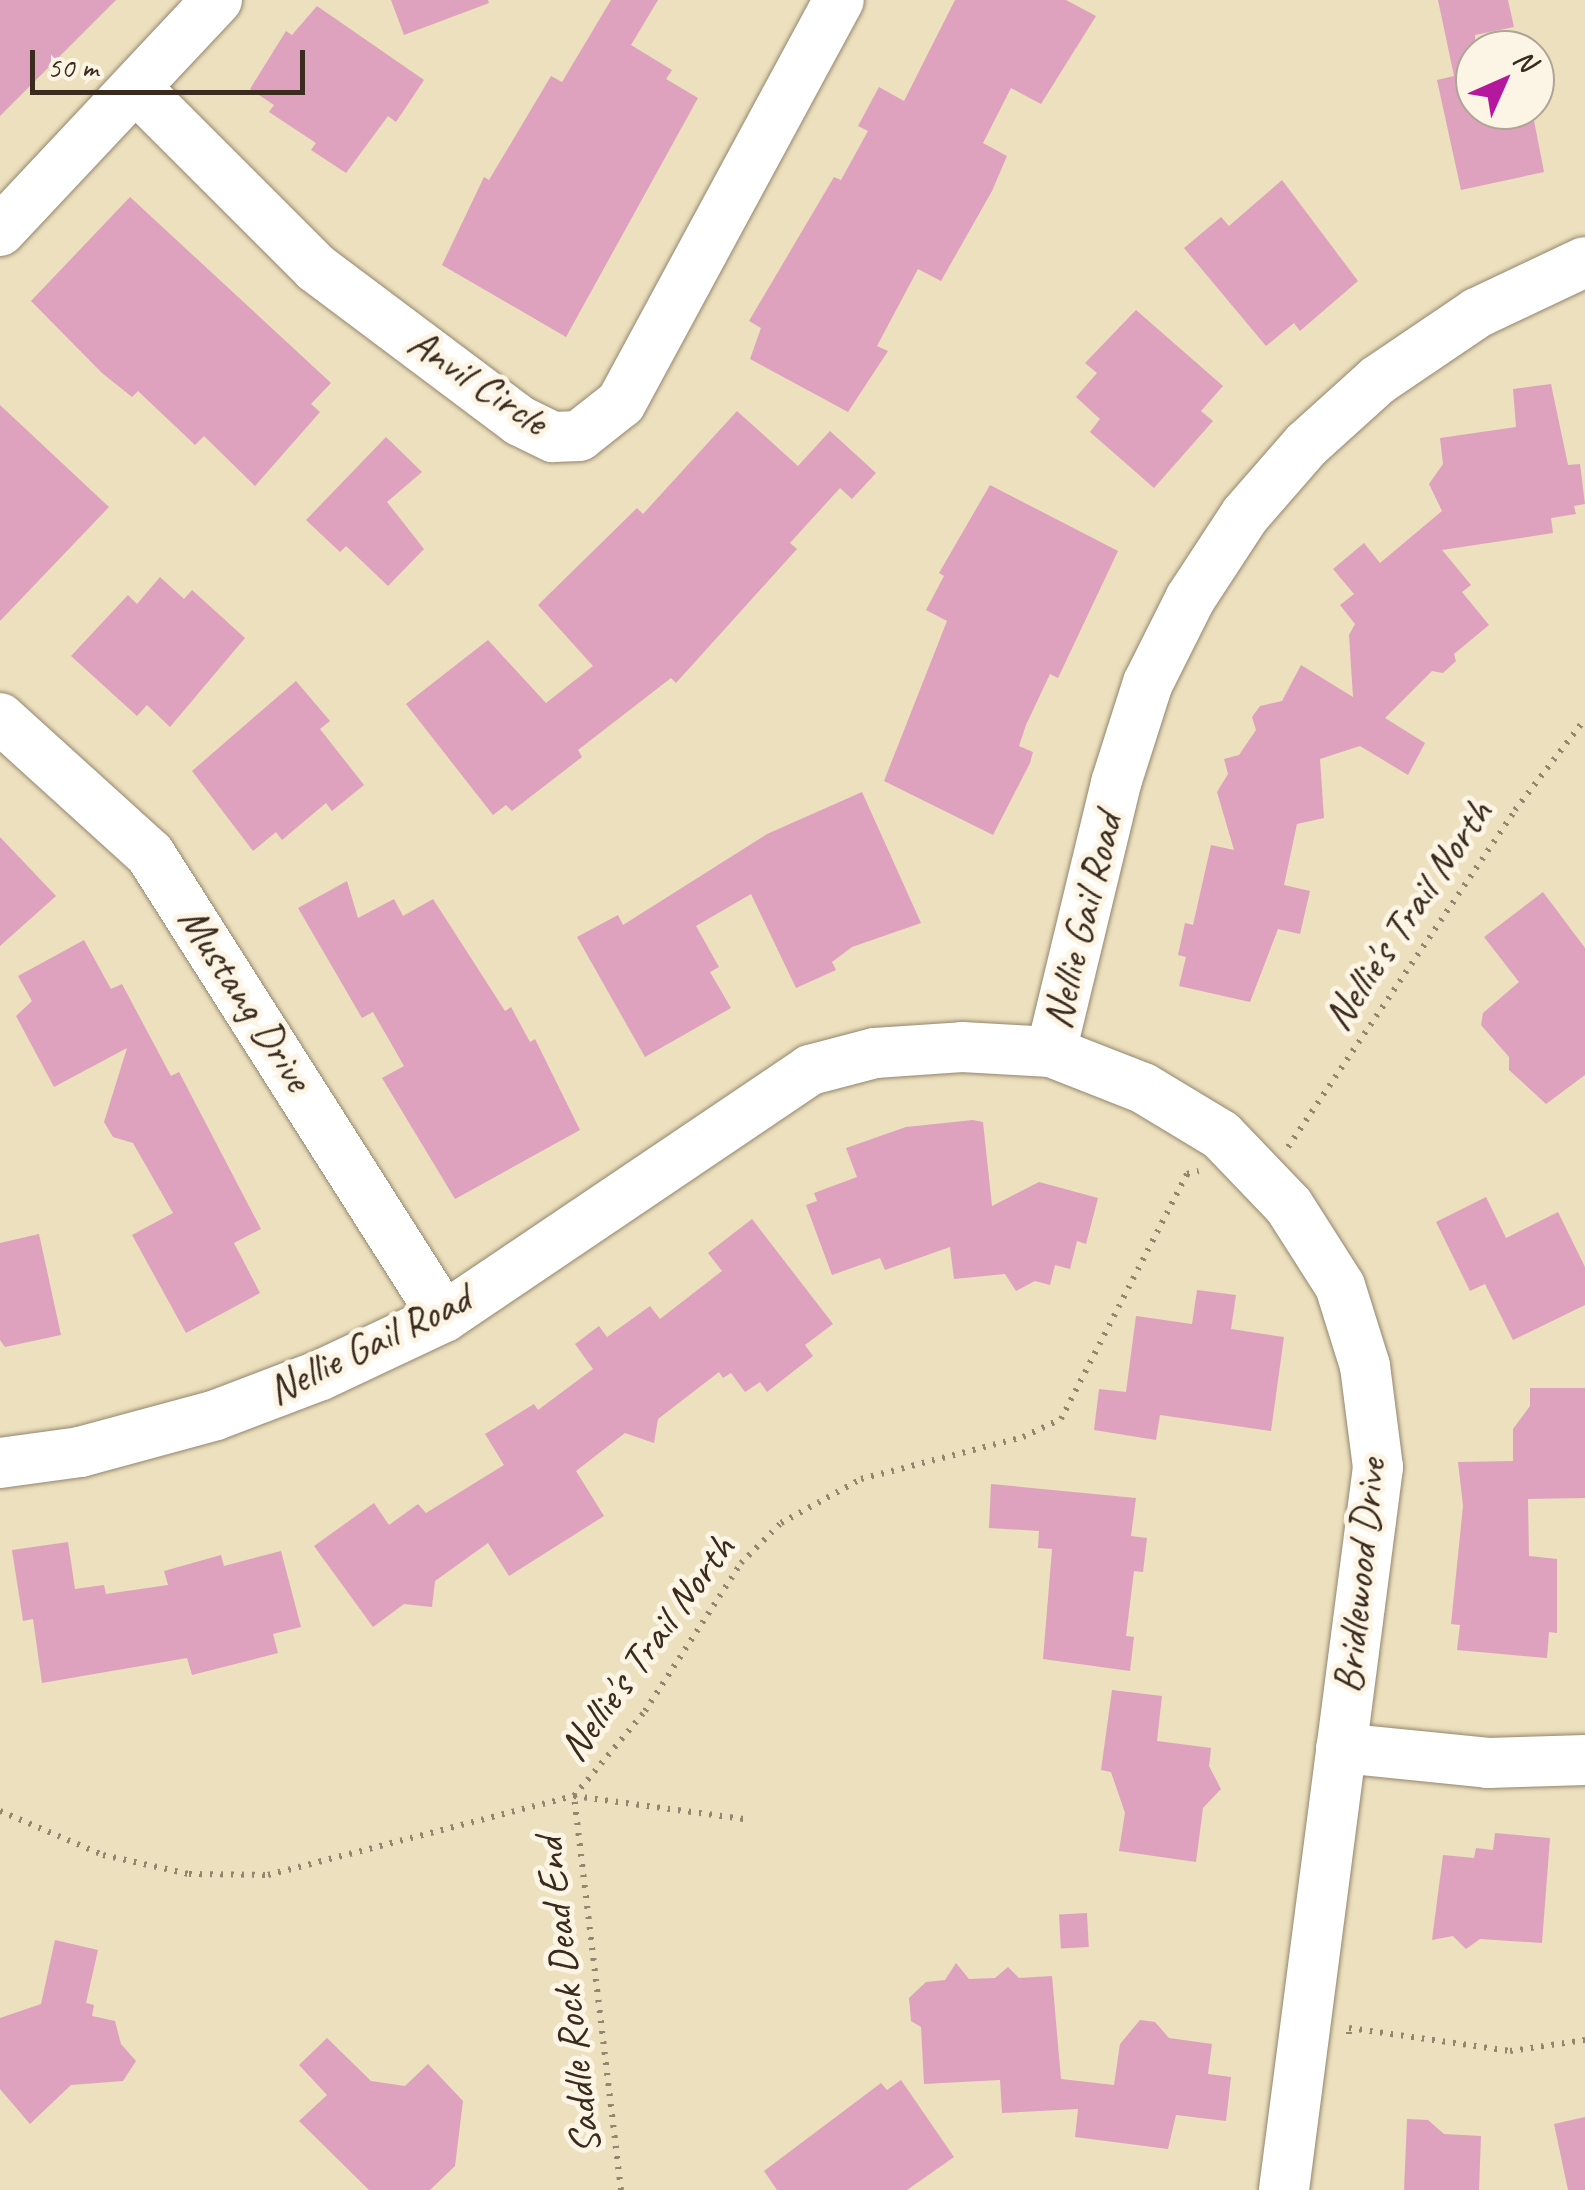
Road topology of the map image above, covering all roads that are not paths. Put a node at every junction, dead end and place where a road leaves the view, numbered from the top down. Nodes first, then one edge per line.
1 (218, 0) edge
2 (839, 0) edge
3 (138, 90) junction
4 (0, 231) edge
5 (1585, 262) edge
6 (0, 718) edge
7 (1051, 1052) junction
8 (444, 1317) junction
9 (0, 1463) edge
10 (1341, 1748) junction
11 (1585, 1760) edge
12 (1284, 2190) edge

1 - 3 street
2 - 3 street, Anvil Circle
3 - 4 street
5 - 7 street, Nellie Gail Road
6 - 8 street, Mustang Drive
7 - 8 street, Nellie Gail Road
7 - 10 street, Bridlewood Drive
8 - 9 street, Nellie Gail Road
10 - 11 street
10 - 12 street, Bridlewood Drive

